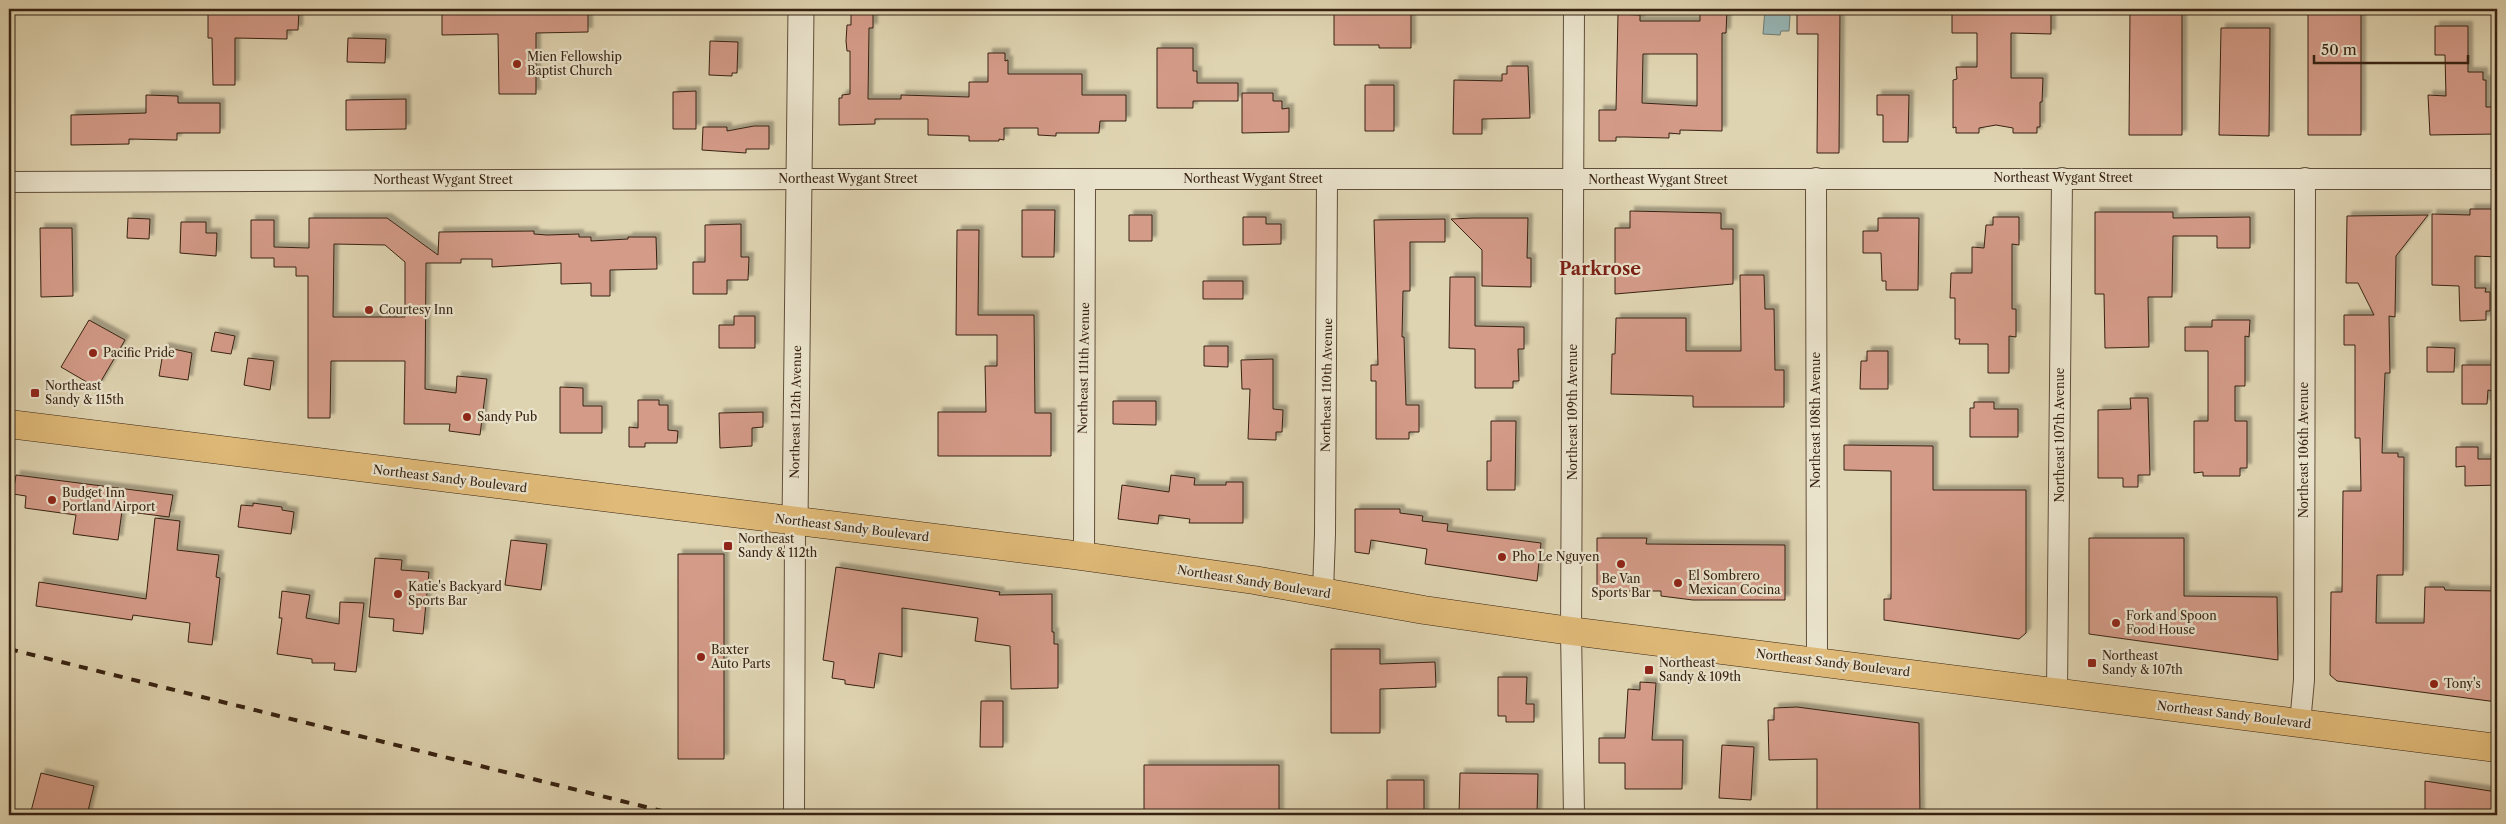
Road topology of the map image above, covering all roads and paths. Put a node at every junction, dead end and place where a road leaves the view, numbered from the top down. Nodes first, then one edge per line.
1 (801, 9) edge
2 (1574, 9) edge
3 (1816, 178) junction
4 (2062, 178) junction
5 (2304, 178) junction
6 (799, 179) junction
7 (1085, 179) junction
8 (1327, 179) junction
9 (2497, 179) edge
10 (1575, 180) junction
11 (9, 182) edge
12 (9, 424) edge
13 (795, 521) junction
14 (1084, 557) junction
15 (1322, 592) junction
16 (1571, 630) junction
17 (1817, 661) junction
18 (2056, 692) junction
19 (2300, 723) junction
20 (2497, 748) edge
21 (794, 815) edge
22 (1574, 815) edge

1 - 6 street, Northeast 112th Avenue
2 - 10 street, Northeast 109th Avenue
3 - 4 street, Northeast Wygant Street
3 - 10 street, Northeast Wygant Street
3 - 17 street, Northeast 108th Avenue
4 - 5 street, Northeast Wygant Street
4 - 18 street, Northeast 107th Avenue
5 - 9 street, Northeast Wygant Street
5 - 19 street, Northeast 106th Avenue
6 - 7 street, Northeast Wygant Street
6 - 11 street, Northeast Wygant Street
6 - 13 street, Northeast 112th Avenue
7 - 8 street, Northeast Wygant Street
7 - 14 street, Northeast 111th Avenue
8 - 10 street, Northeast Wygant Street
8 - 15 street, Northeast 110th Avenue
10 - 16 street, Northeast 109th Avenue
12 - 13 main road, Northeast Sandy Boulevard
13 - 14 main road, Northeast Sandy Boulevard
13 - 21 street, Northeast 112th Avenue
14 - 15 main road, Northeast Sandy Boulevard
15 - 16 main road, Northeast Sandy Boulevard
16 - 17 main road, Northeast Sandy Boulevard
16 - 22 street, Northeast 109th Avenue
17 - 18 main road, Northeast Sandy Boulevard
18 - 19 main road, Northeast Sandy Boulevard
19 - 20 main road, Northeast Sandy Boulevard

